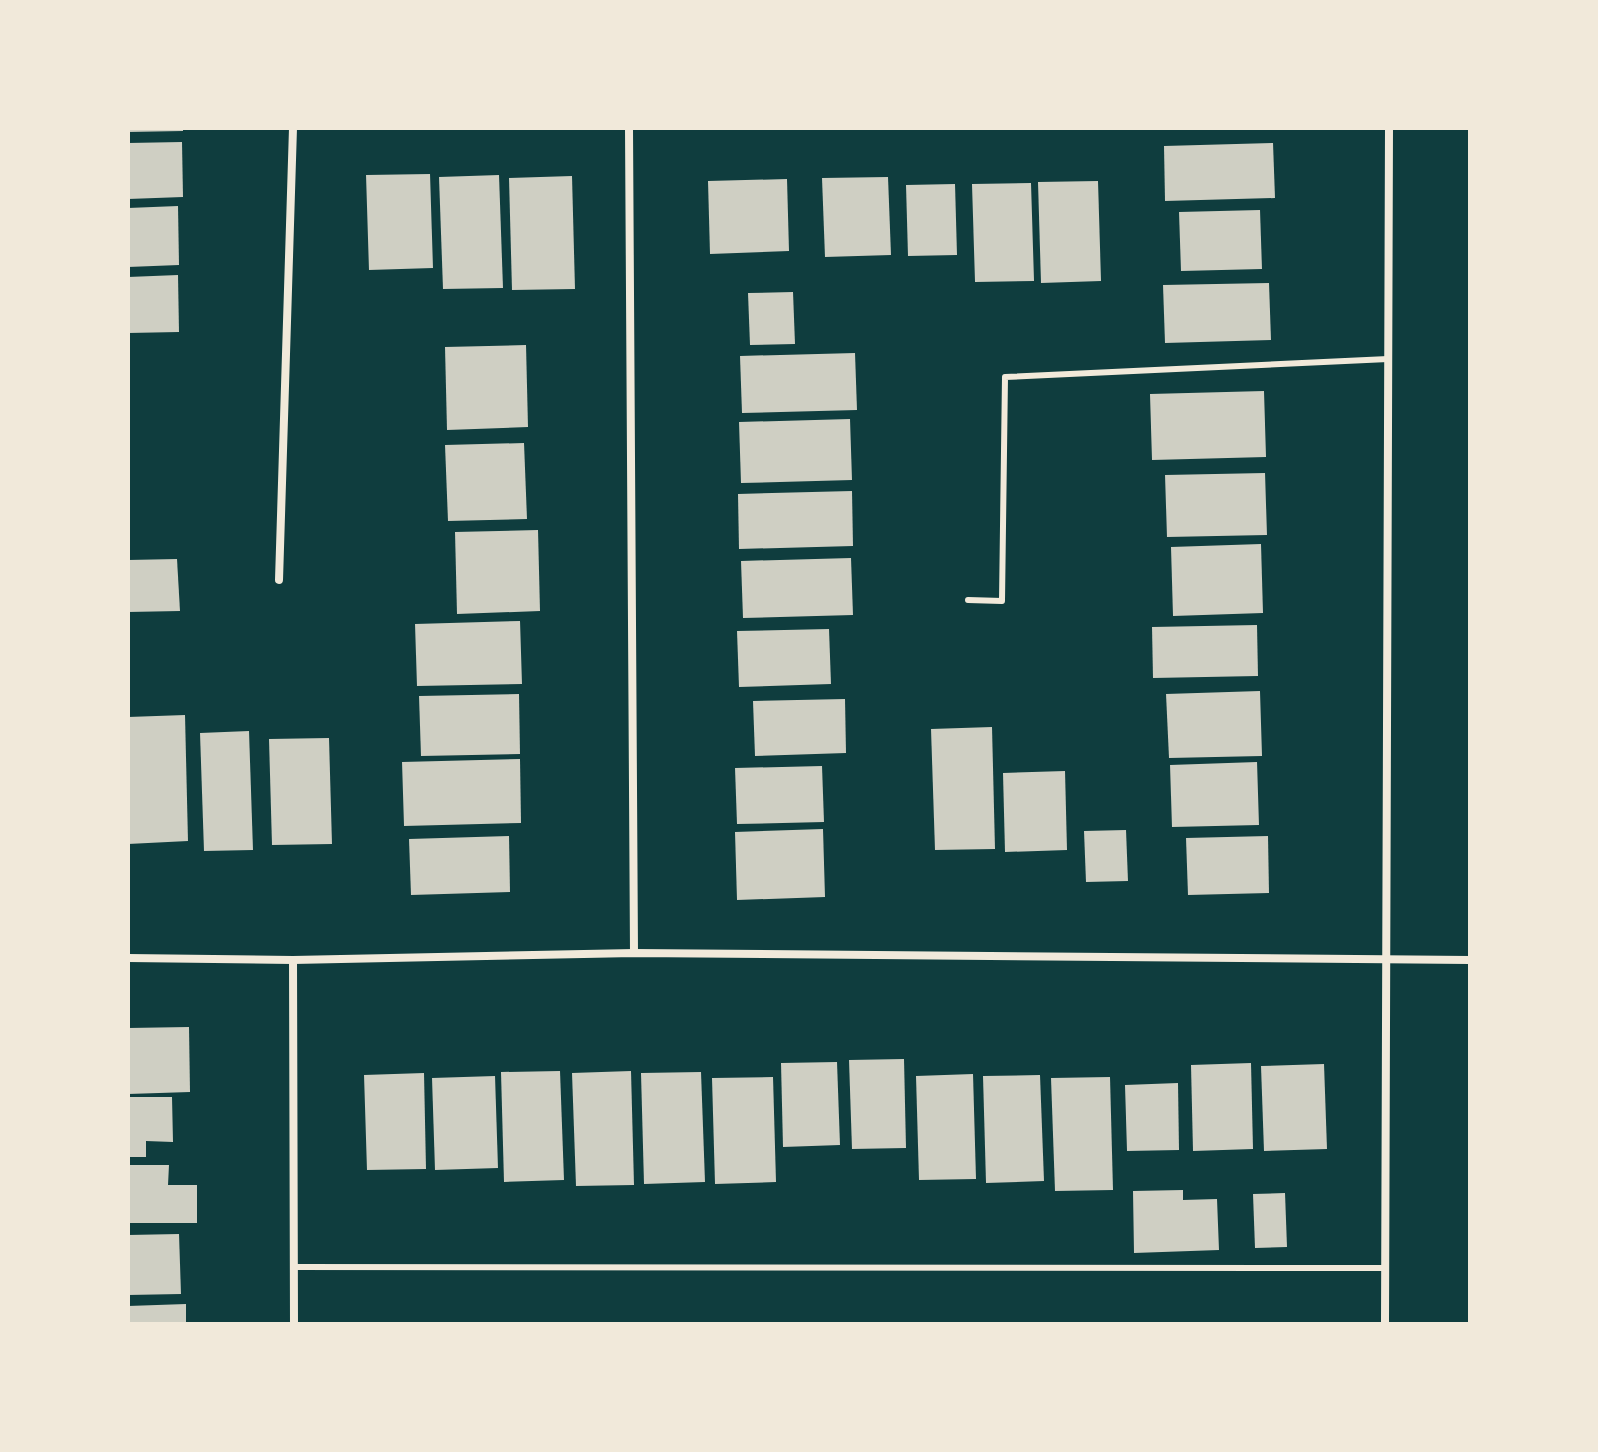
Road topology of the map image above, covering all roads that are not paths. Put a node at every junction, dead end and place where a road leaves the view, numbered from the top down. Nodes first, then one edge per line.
1 (293, 128) edge
2 (629, 128) edge
3 (1389, 128) edge
4 (1388, 359) junction
5 (279, 580) dead end
6 (968, 600) dead end
7 (634, 953) junction
8 (128, 958) edge
9 (293, 960) junction
10 (1388, 960) junction
11 (1470, 960) edge
12 (294, 1267) junction
13 (1384, 1268) junction
14 (294, 1324) edge
15 (1385, 1324) edge

1 - 5 street
2 - 7 street
3 - 4 street
4 - 6 lane
4 - 10 street
7 - 9 street
7 - 10 street
8 - 9 street
9 - 12 street
10 - 11 street
10 - 13 street
12 - 13 lane
12 - 14 street
13 - 15 street

